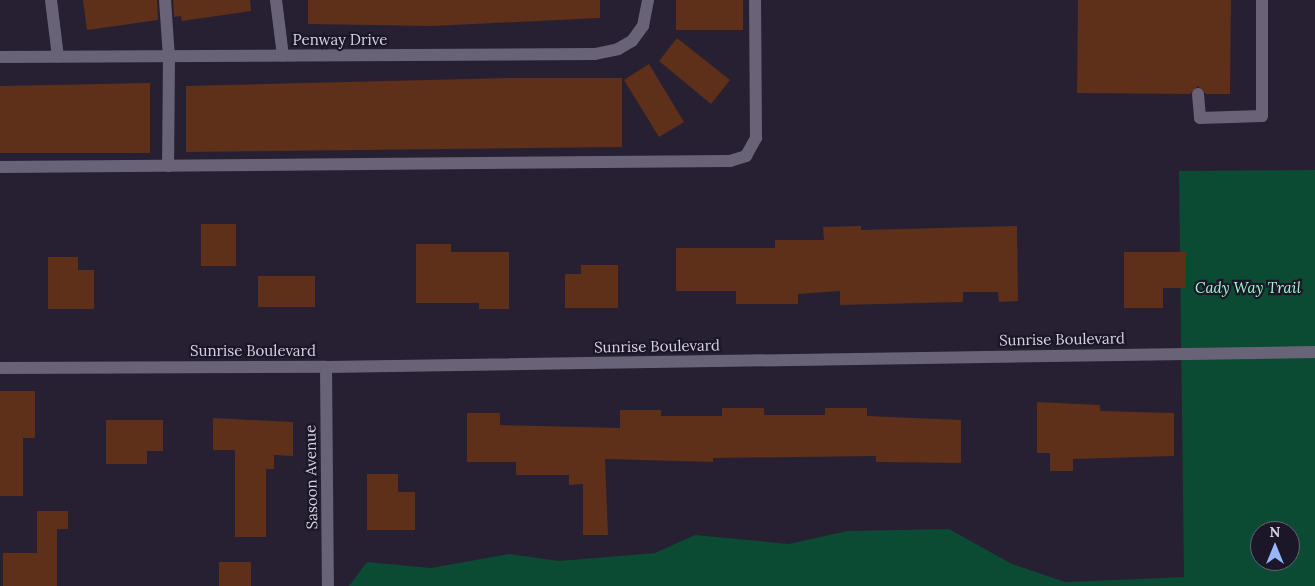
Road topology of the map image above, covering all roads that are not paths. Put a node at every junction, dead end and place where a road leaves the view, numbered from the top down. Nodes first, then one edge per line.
1 (51, 0) edge
2 (165, 0) edge
3 (276, 0) edge
4 (648, 0) edge
5 (755, 0) edge
6 (1262, 0) edge
7 (283, 56) junction
8 (0, 57) edge
9 (58, 57) junction
10 (169, 57) junction
11 (1198, 94) dead end
12 (168, 166) junction
13 (0, 167) edge
14 (1315, 352) edge
15 (326, 367) junction
16 (0, 368) edge
17 (328, 586) edge

1 - 9 street
2 - 10 street
3 - 7 street
4 - 7 street, Penway Drive
5 - 12 street
6 - 11 street
7 - 10 street, Penway Drive
8 - 9 street, Penway Drive
9 - 10 street, Penway Drive
10 - 12 street
12 - 13 street
14 - 15 street, Sunrise Boulevard
15 - 16 street, Sunrise Boulevard
15 - 17 street, Sasoon Avenue

